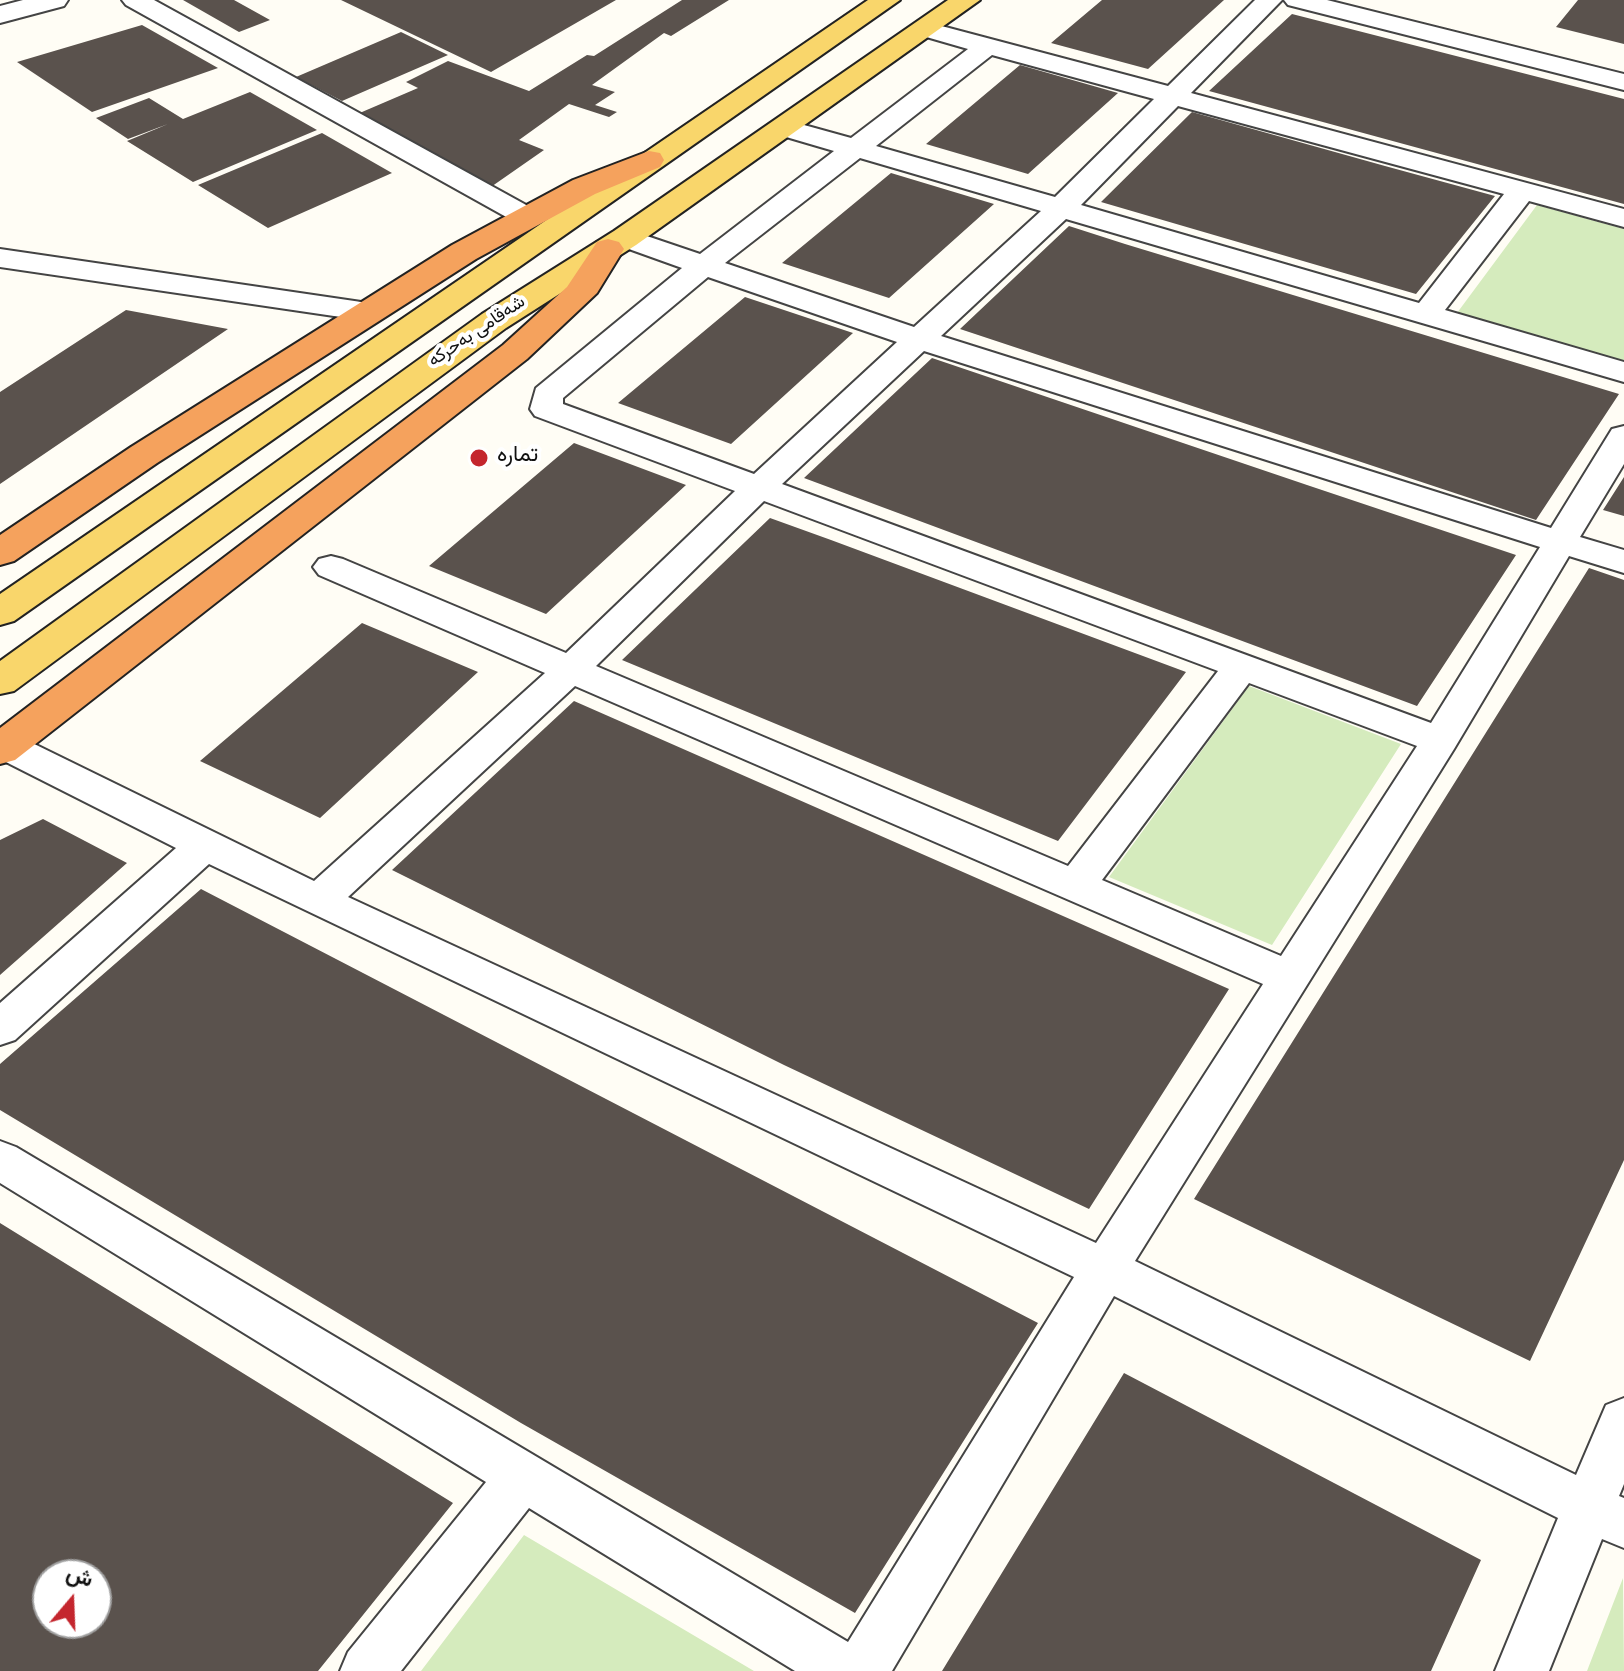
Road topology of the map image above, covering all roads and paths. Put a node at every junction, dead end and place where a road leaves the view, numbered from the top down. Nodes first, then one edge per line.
1 (54, 0) edge
2 (135, 0) edge
3 (886, 0) edge
4 (966, 0) edge
5 (1269, 0) edge
6 (1297, 0) edge
7 (0, 15) edge
8 (925, 29) junction
9 (988, 46) junction
10 (1624, 82) edge
11 (1175, 96) junction
12 (786, 128) junction
13 (854, 147) junction
14 (649, 160) junction
15 (1522, 191) junction
16 (1061, 208) junction
17 (527, 217) junction
18 (1624, 218) edge
19 (617, 243) junction
20 (0, 258) edge
21 (705, 264) junction
22 (368, 312) junction
23 (1424, 316) junction
24 (918, 339) junction
25 (1624, 372) edge
26 (1624, 436) edge
27 (757, 489) junction
28 (1559, 542) junction
29 (0, 553) edge
30 (1624, 562) edge
31 (331, 567) dead end
32 (0, 612) edge
33 (1240, 668) junction
34 (569, 671) junction
35 (0, 681) edge
36 (1440, 740) junction
37 (3, 748) edge
38 (206, 844) junction
39 (1076, 885) junction
40 (318, 901) junction
41 (1289, 977) junction
42 (0, 1028) edge
43 (0, 1160) edge
44 (1105, 1269) junction
45 (1624, 1421) edge
46 (522, 1477) junction
47 (1607, 1516) edge
48 (367, 1671) edge
49 (845, 1671) edge
50 (861, 1671) edge
51 (1522, 1671) edge

1 - 7 street
2 - 17 street
3 - 14 main road, شەقامی بەحرکە
4 - 8 main road, شەقامی بەحرکە
5 - 11 street
6 - 10 street
8 - 9 street
8 - 12 main road, شەقامی بەحرکە
9 - 11 street
9 - 13 street
11 - 15 street
11 - 16 street
12 - 13 street
12 - 19 main road, شەقامی بەحرکە
13 - 16 street
13 - 21 street
14 - 17 highway
14 - 32 main road, شەقامی بەحرکە
15 - 18 street
15 - 23 street
16 - 23 street
16 - 24 street
17 - 22 highway
19 - 21 street
19 - 35 main road, شەقامی بەحرکە
19 - 37 highway
20 - 22 street
21 - 24 street
21 - 27 street
22 - 29 highway
23 - 25 street
24 - 27 street
24 - 28 street
26 - 28 street
27 - 33 street
27 - 34 street
28 - 30 street
28 - 36 street
31 - 34 street
33 - 36 street
33 - 39 street
34 - 39 street
34 - 40 street
36 - 41 street
37 - 38 street
38 - 40 street
38 - 42 street
39 - 41 street
40 - 44 street
41 - 44 street
43 - 46 street
44 - 47 street
44 - 50 street
45 - 47 street
46 - 48 street
46 - 49 street
47 - 51 street

